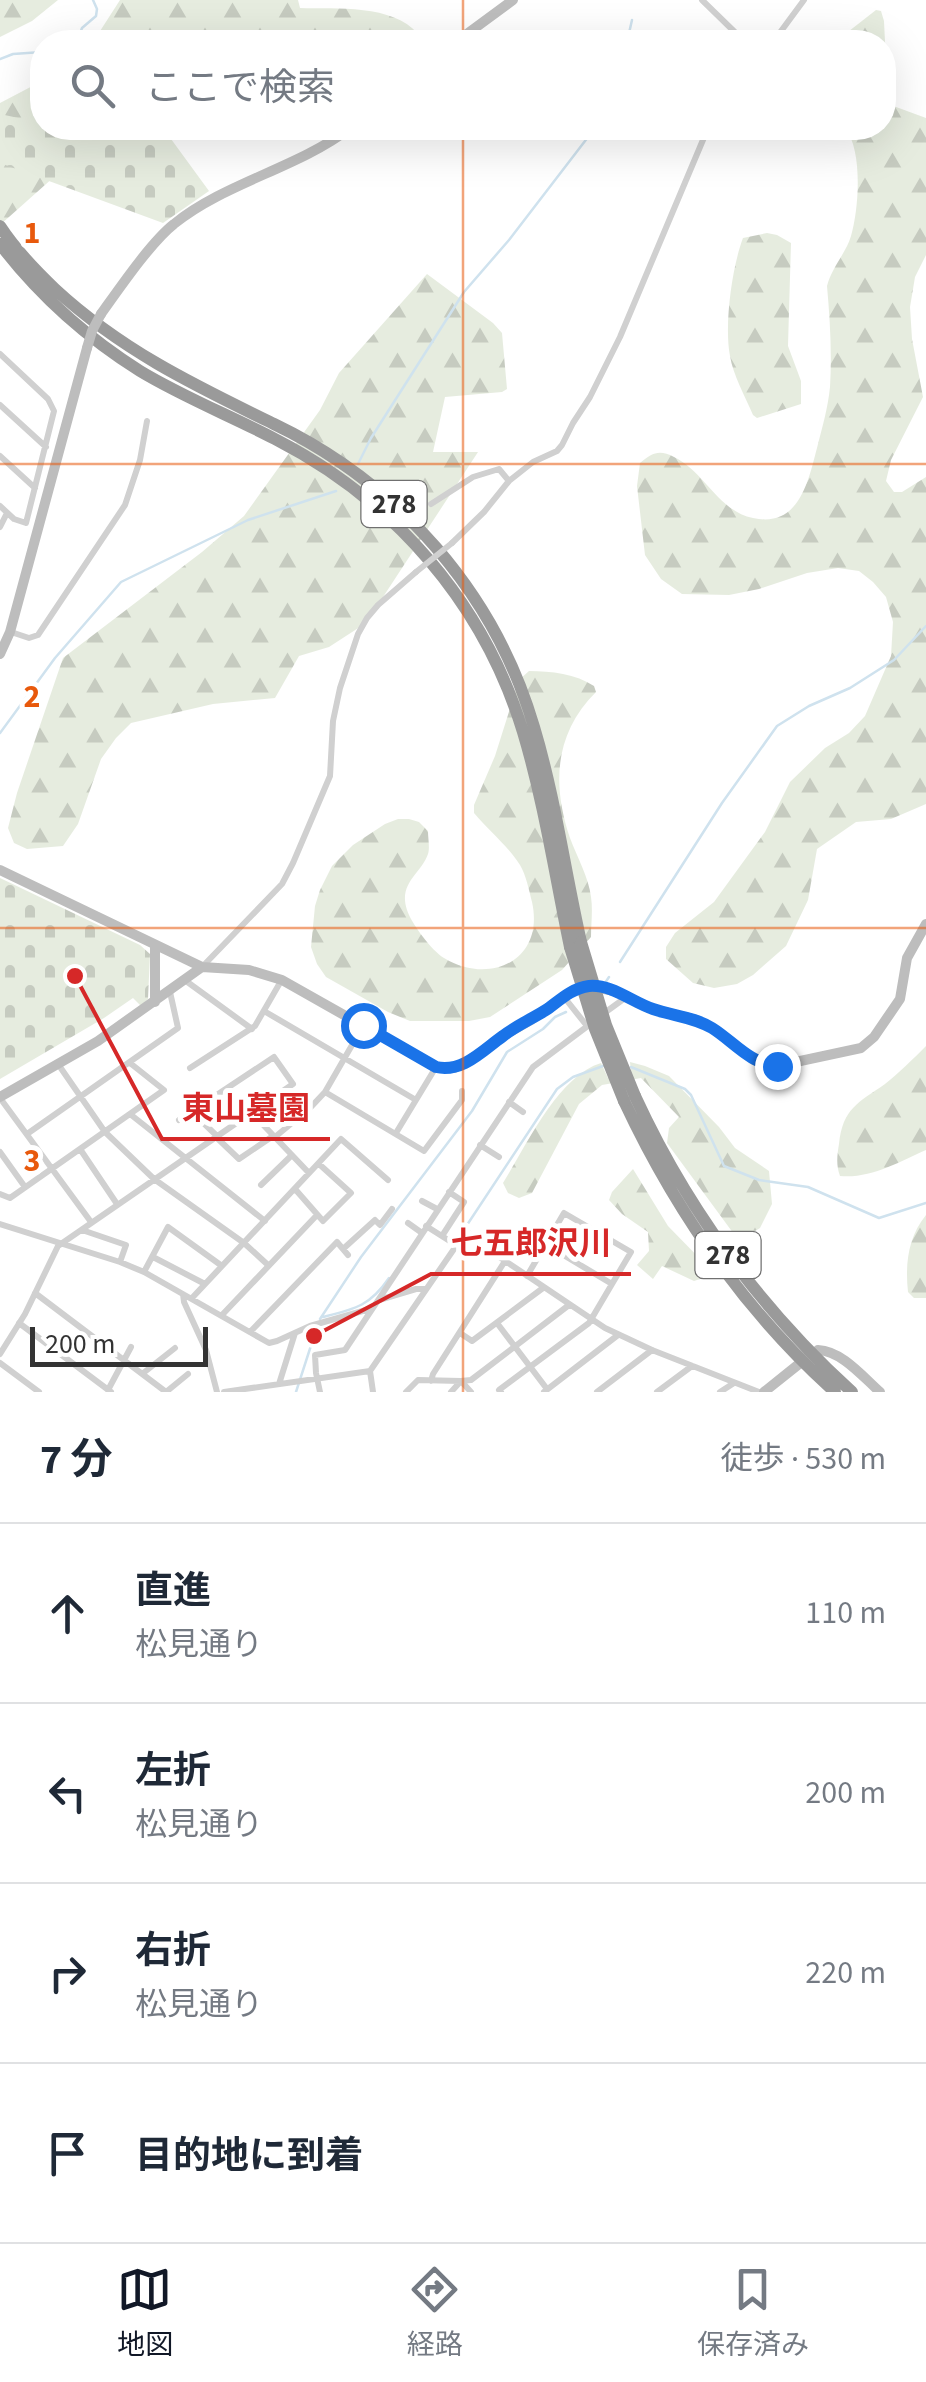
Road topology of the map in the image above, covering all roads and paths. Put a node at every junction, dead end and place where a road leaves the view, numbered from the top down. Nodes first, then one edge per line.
1 (513, 0) edge
2 (702, 0) edge
3 (804, 0) edge
4 (472, 30) edge
5 (733, 30) edge
6 (783, 30) edge
7 (331, 140) edge
8 (703, 140) edge
9 (0, 226) edge
10 (0, 244) edge
11 (0, 354) edge
12 (0, 405) edge
13 (147, 421) dead end
14 (46, 446) junction
15 (0, 456) edge
16 (509, 481) junction
17 (35, 488) junction
18 (431, 504) dead end
19 (0, 506) edge
20 (8, 513) junction
21 (0, 526) edge
22 (10, 632) junction
23 (0, 654) edge
24 (0, 870) edge
25 (926, 924) edge
26 (576, 944) junction
27 (156, 945) junction
28 (202, 967) junction
29 (282, 980) junction
30 (186, 981) junction
31 (170, 992) junction
32 (626, 997) junction
33 (564, 998) junction
34 (155, 1002) junction
35 (264, 1011) junction
36 (363, 1025) junction
37 (587, 1026) junction
38 (252, 1029) junction
39 (344, 1058) junction
40 (130, 1063) junction
41 (58, 1064) junction
42 (436, 1067) junction
43 (190, 1068) dead end
44 (462, 1090) dead end
45 (325, 1092) junction
46 (0, 1097) edge
47 (80, 1097) junction
48 (629, 1098) junction
49 (416, 1100) junction
50 (509, 1102) junction
51 (192, 1112) junction
52 (252, 1112) junction
53 (524, 1112) dead end
54 (130, 1114) junction
55 (179, 1120) dead end
56 (105, 1132) junction
57 (396, 1133) junction
58 (27, 1134) junction
59 (274, 1136) junction
60 (217, 1137) junction
61 (480, 1145) junction
62 (80, 1150) junction
63 (0, 1152) edge
64 (292, 1155) junction
65 (499, 1157) dead end
66 (184, 1158) junction
67 (319, 1164) junction
68 (52, 1168) junction
69 (309, 1173) junction
70 (154, 1179) junction
71 (388, 1181) dead end
72 (261, 1186) dead end
73 (25, 1187) junction
74 (295, 1190) junction
75 (449, 1192) junction
76 (0, 1194) edge
77 (422, 1200) dead end
78 (117, 1204) junction
79 (392, 1209) dead end
80 (437, 1209) junction
81 (317, 1215) junction
82 (265, 1221) junction
83 (92, 1222) junction
84 (408, 1223) dead end
85 (0, 1224) edge
86 (424, 1229) junction
87 (80, 1230) junction
88 (442, 1236) junction
89 (62, 1243) junction
90 (244, 1243) junction
91 (544, 1244) junction
92 (456, 1245) junction
93 (153, 1257) junction
94 (505, 1261) junction
95 (120, 1262) junction
96 (268, 1265) junction
97 (222, 1266) junction
98 (144, 1272) junction
99 (527, 1276) junction
100 (205, 1284) junction
101 (612, 1284) junction
102 (543, 1288) junction
103 (426, 1289) junction
104 (183, 1293) junction
105 (35, 1294) junction
106 (192, 1298) junction
107 (376, 1304) junction
108 (569, 1305) junction
109 (222, 1315) junction
110 (592, 1320) junction
111 (19, 1323) junction
112 (497, 1323) junction
113 (250, 1332) junction
114 (296, 1332) junction
115 (459, 1333) junction
116 (618, 1334) junction
117 (515, 1346) junction
118 (131, 1347) dead end
119 (175, 1348) dead end
120 (652, 1350) junction
121 (818, 1350) dead end
122 (0, 1354) edge
123 (124, 1360) junction
124 (0, 1363) edge
125 (799, 1364) dead end
126 (692, 1366) junction
127 (531, 1367) junction
128 (370, 1371) junction
129 (142, 1374) junction
130 (188, 1374) dead end
131 (318, 1379) junction
132 (431, 1381) junction
133 (461, 1381) junction
134 (734, 1382) junction
135 (279, 1384) junction
136 (110, 1391) edge
137 (547, 1391) edge
138 (39, 1392) edge
139 (220, 1392) edge
140 (320, 1392) edge
141 (374, 1392) edge
142 (406, 1392) edge
143 (451, 1392) edge
144 (471, 1392) edge
145 (501, 1392) edge
146 (597, 1392) edge
147 (656, 1392) edge
148 (720, 1392) edge
149 (761, 1392) edge
150 (835, 1392) edge
151 (852, 1392) edge
152 (880, 1392) edge

1 - 4 street
2 - 5 street
3 - 6 street
7 - 22 street, bridge
8 - 16 street
9 - 26 highway, 278
10 - 26 highway, 278
11 - 14 street
12 - 14 street
13 - 22 street
14 - 17 street
15 - 17 street
16 - 18 street
16 - 28 street, bridge
17 - 20 street
19 - 20 street
20 - 21 street
22 - 23 street
24 - 27 street
25 - 32 street
26 - 48 highway, 278, bridge
27 - 28 street
27 - 34 street
28 - 29 street
28 - 30 street
29 - 35 street
29 - 36 street
30 - 31 street
30 - 38 street
31 - 34 street
31 - 40 street
32 - 33 street
32 - 37 street
33 - 37 street
33 - 42 street
34 - 41 street
35 - 38 street
35 - 39 street
36 - 39 street
36 - 42 street
37 - 50 street
38 - 43 street
39 - 45 street
39 - 49 street
40 - 47 street
40 - 54 street
41 - 46 street
41 - 47 street
42 - 49 street
44 - 57 street
45 - 57 street
45 - 59 street
46 - 58 street
47 - 56 street
47 - 58 street
48 - 150 highway, 278
48 - 151 highway, 278
49 - 57 street
50 - 53 street
50 - 61 street
51 - 52 street
51 - 55 street
51 - 60 street
52 - 59 street
52 - 60 street
54 - 56 street
54 - 66 street
56 - 62 street
56 - 70 street
58 - 68 street
59 - 60 street
59 - 64 street
60 - 66 street
61 - 65 street
61 - 75 street
62 - 68 street
62 - 78 street
63 - 73 street
64 - 69 street
64 - 72 street
66 - 70 street
66 - 82 street
67 - 69 street
67 - 71 street
67 - 81 street
68 - 73 street
68 - 83 street
69 - 74 street
70 - 78 street
70 - 90 street
73 - 76 street
74 - 81 street
74 - 82 street
75 - 80 street
75 - 88 street
77 - 80 street
78 - 83 street
79 - 113 street
80 - 86 street
81 - 96 street
82 - 90 street
83 - 87 street
84 - 86 street
85 - 89 street
86 - 88 street
86 - 107 street
87 - 89 street
87 - 95 street
88 - 92 street
89 - 95 street
89 - 105 street
90 - 96 street
90 - 97 street
91 - 99 street
91 - 101 street
91 - 101 street
92 - 94 street
92 - 103 street
93 - 97 street
93 - 98 street
93 - 100 street
94 - 99 street
94 - 115 street
95 - 98 street
96 - 109 street
97 - 100 street
98 - 104 street
99 - 102 street
100 - 106 street
101 - 110 street
102 - 108 street
102 - 112 street
103 - 107 street
103 - 128 street
104 - 106 street
104 - 139 street
105 - 111 street
105 - 123 street
106 - 109 street
107 - 114 street
107 - 131 street
108 - 110 street
108 - 117 street
109 - 113 street
110 - 116 street
110 - 127 street
111 - 122 street
111 - 136 street
112 - 115 street
112 - 117 street
113 - 114 street
114 - 135 street
115 - 132 street
116 - 120 street
116 - 137 street
117 - 127 street
117 - 133 street
118 - 123 street
119 - 129 street
120 - 126 street
120 - 146 street
121 - 152 street
123 - 129 street
123 - 136 street
124 - 138 street
125 - 149 street
126 - 134 street
126 - 147 street
127 - 137 street
127 - 145 street
128 - 131 street
128 - 141 street
129 - 130 street
131 - 135 street
131 - 140 street
132 - 133 street
132 - 142 street
133 - 143 street
133 - 144 street
134 - 148 street
134 - 149 street
135 - 139 street

